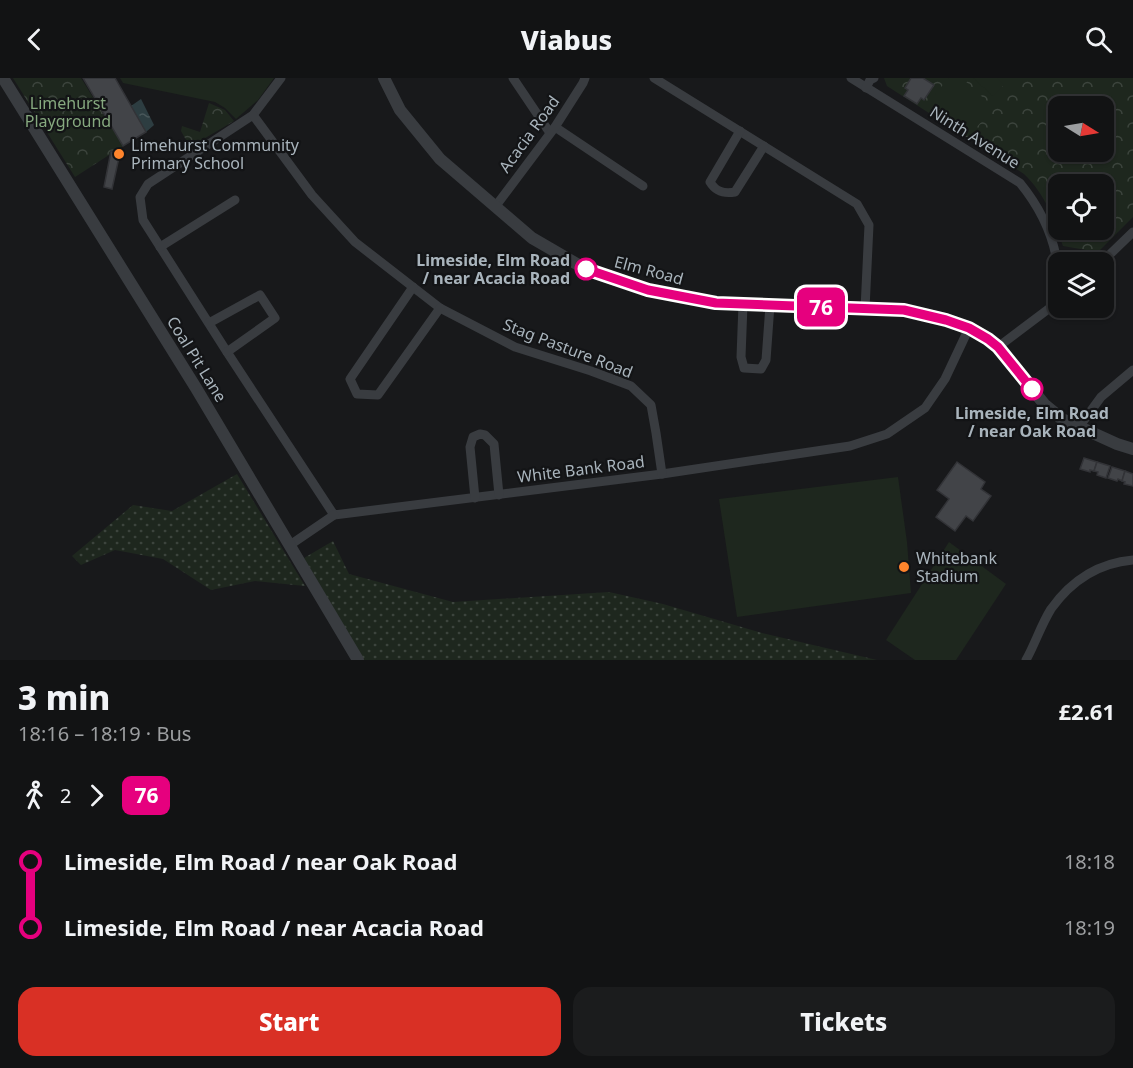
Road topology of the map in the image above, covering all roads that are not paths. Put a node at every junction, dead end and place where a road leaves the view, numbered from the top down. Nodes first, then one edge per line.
1 (3, 78) edge
2 (281, 78) edge
3 (384, 78) edge
4 (513, 78) edge
5 (585, 78) edge
6 (654, 78) edge
7 (851, 78) edge
8 (874, 78) edge
9 (866, 88) junction
10 (253, 115) junction
11 (552, 130) junction
12 (740, 131) junction
13 (764, 146) junction
14 (643, 186) dead end
15 (235, 200) dead end
16 (495, 207) junction
17 (1133, 232) edge
18 (160, 247) junction
19 (1055, 252) edge
20 (1112, 252) edge
21 (413, 286) junction
22 (743, 304) junction
23 (770, 305) junction
24 (440, 308) junction
25 (1048, 308) edge
26 (865, 309) junction
27 (209, 323) junction
28 (969, 328) junction
29 (998, 347) junction
30 (227, 352) junction
31 (1133, 370) edge
32 (1079, 427) junction
33 (1133, 449) edge
34 (662, 474) junction
35 (499, 495) junction
36 (475, 498) junction
37 (334, 515) junction
38 (290, 545) junction
39 (1133, 560) edge
40 (1031, 658) edge
41 (358, 660) edge

1 - 38 street, Coal Pit Lane
2 - 10 street
3 - 16 street, Elm Road
4 - 11 street
5 - 11 street, Acacia Road
6 - 12 street
7 - 9 street, Ninth Avenue
8 - 9 street
9 - 19 street, Ninth Avenue
10 - 18 street
10 - 21 street, Stag Pasture Road
11 - 14 street
11 - 16 street, Acacia Road
12 - 13 street
12 - 13 street
13 - 26 street
15 - 18 street
16 - 22 street, Elm Road
17 - 20 street
18 - 27 street
21 - 24 street, Stag Pasture Road
21 - 24 street
22 - 23 street, Elm Road
22 - 23 street
23 - 26 street, Elm Road
24 - 34 street, Stag Pasture Road
25 - 29 street
26 - 28 street, Elm Road
27 - 30 street
27 - 30 street
28 - 29 street, Elm Road
28 - 34 street, White Bank Road
29 - 32 street, Elm Road
30 - 37 street
31 - 32 street
32 - 33 street, Elm Road
34 - 35 street, White Bank Road
35 - 36 street, White Bank Road
35 - 36 street
36 - 37 street, White Bank Road
37 - 38 street
38 - 41 street, Coal Pit Lane
39 - 40 street

